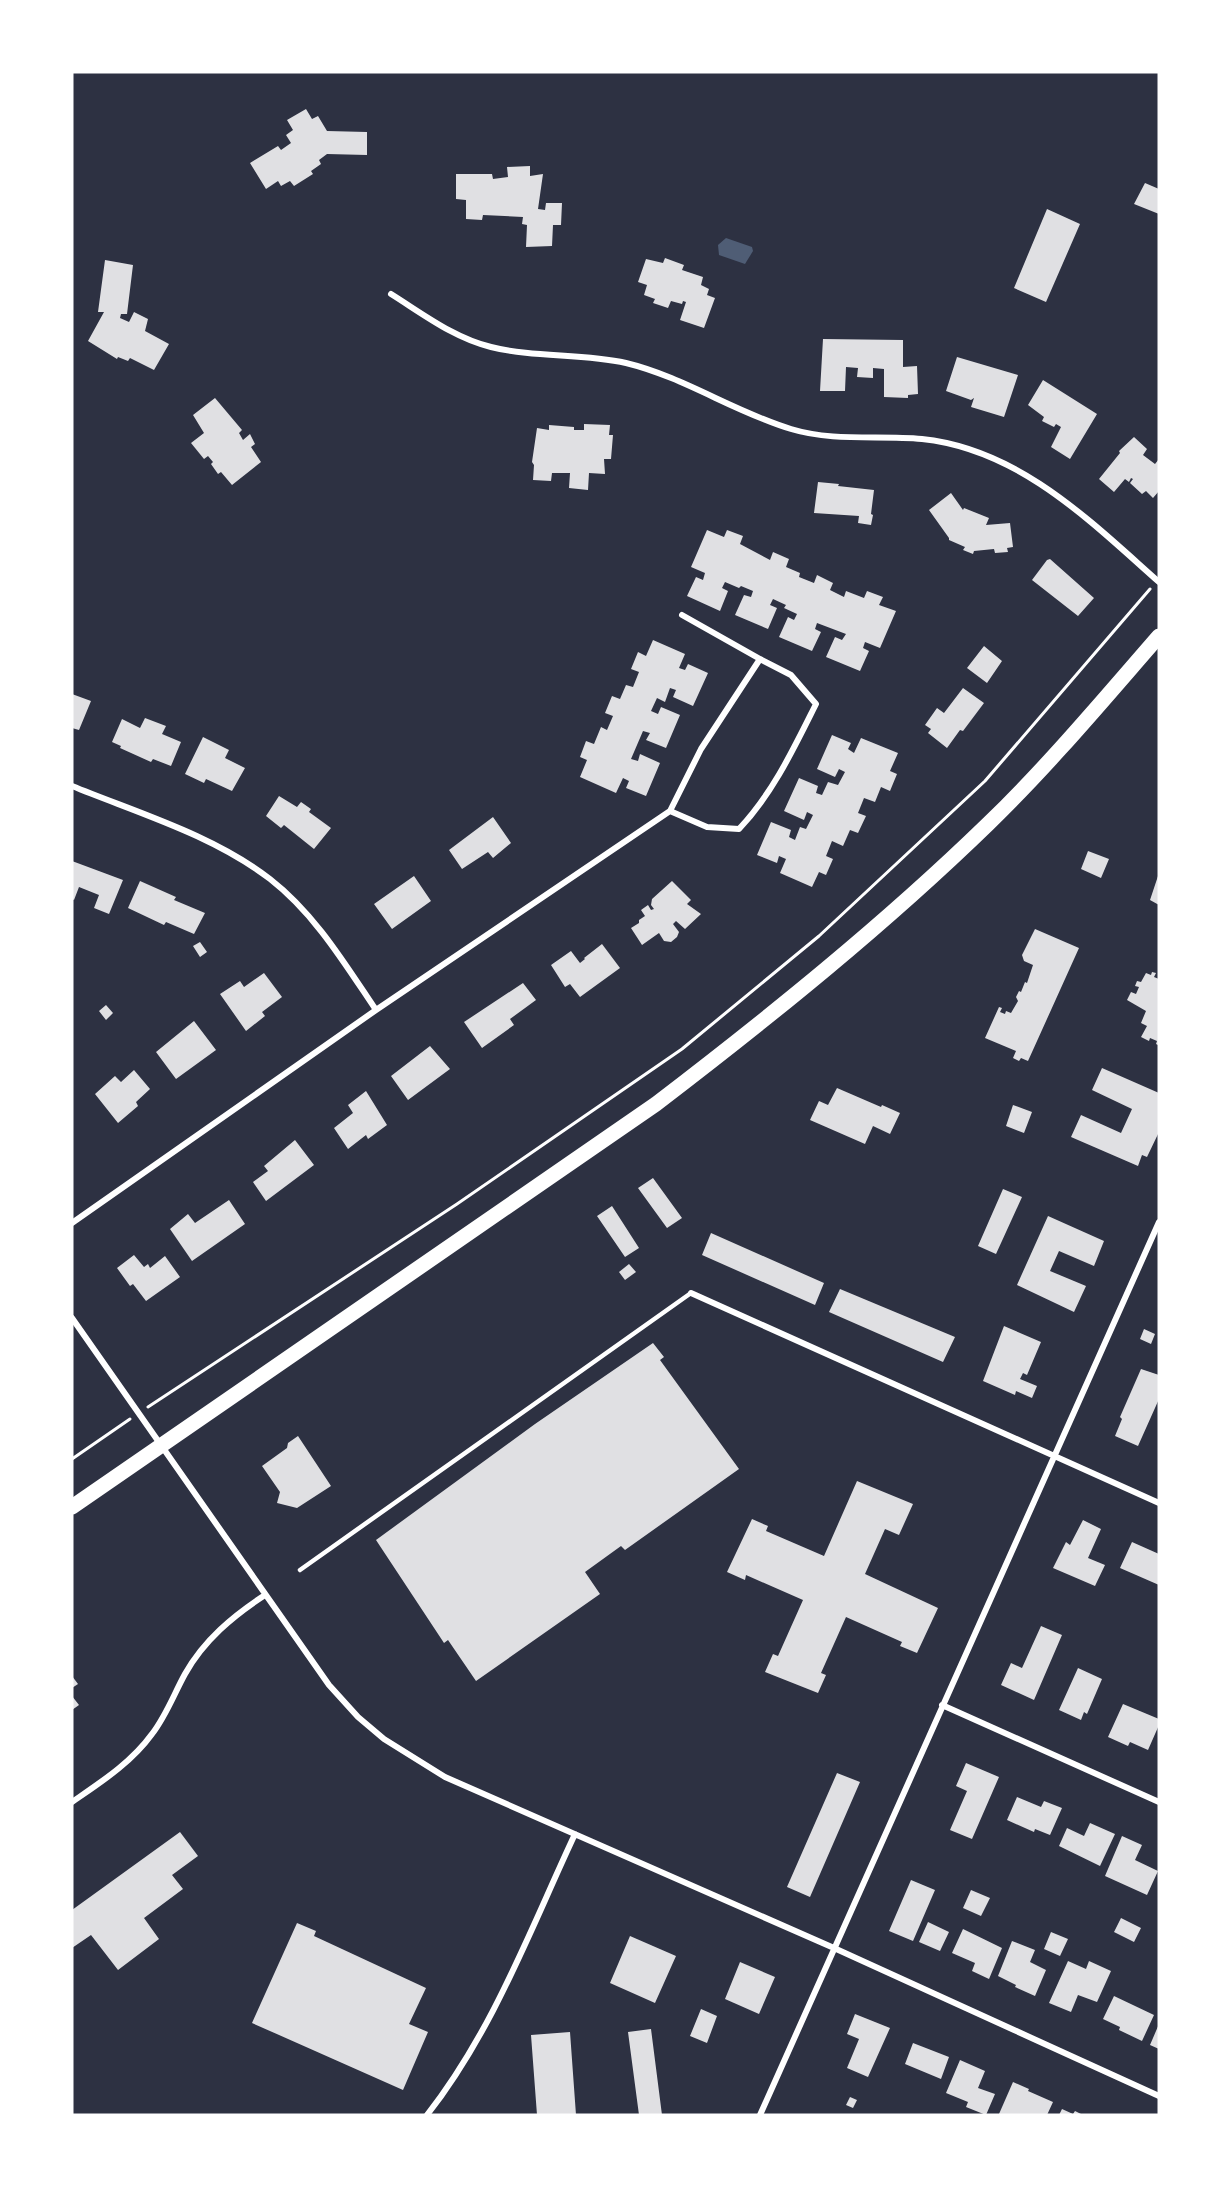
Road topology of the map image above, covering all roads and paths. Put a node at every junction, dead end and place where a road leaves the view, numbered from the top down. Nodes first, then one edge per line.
1 (391, 294) dead end
2 (1158, 581) edge
3 (682, 615) dead end
4 (1159, 636) edge
5 (760, 659) junction
6 (72, 786) edge
7 (670, 811) junction
8 (376, 1010) junction
9 (1159, 1222) edge
10 (72, 1223) edge
11 (692, 1293) joint
12 (72, 1317) edge
13 (140, 1412) junction
14 (162, 1444) junction
15 (1053, 1455) junction
16 (72, 1459) edge
17 (1159, 1503) edge
18 (72, 1507) edge
19 (300, 1570) dead end
20 (265, 1594) junction
21 (942, 1705) junction
22 (72, 1802) edge
23 (1159, 1802) edge
24 (575, 1834) junction
25 (834, 1948) junction
26 (1159, 2096) edge
27 (427, 2115) edge
28 (760, 2115) edge

1 - 2 street
2 - 13 path
3 - 5 street
4 - 14 main road
5 - 7 street
5 - 7 street
6 - 8 street
7 - 8 street
8 - 10 street
9 - 15 street
11 - 15 street
11 - 19 lane
12 - 13 street
13 - 14 street
13 - 16 path
14 - 18 main road
14 - 20 street
15 - 17 street
15 - 21 street
20 - 22 street
20 - 24 street
21 - 23 street
21 - 25 street
24 - 25 street
24 - 27 street
25 - 26 street
25 - 28 street

